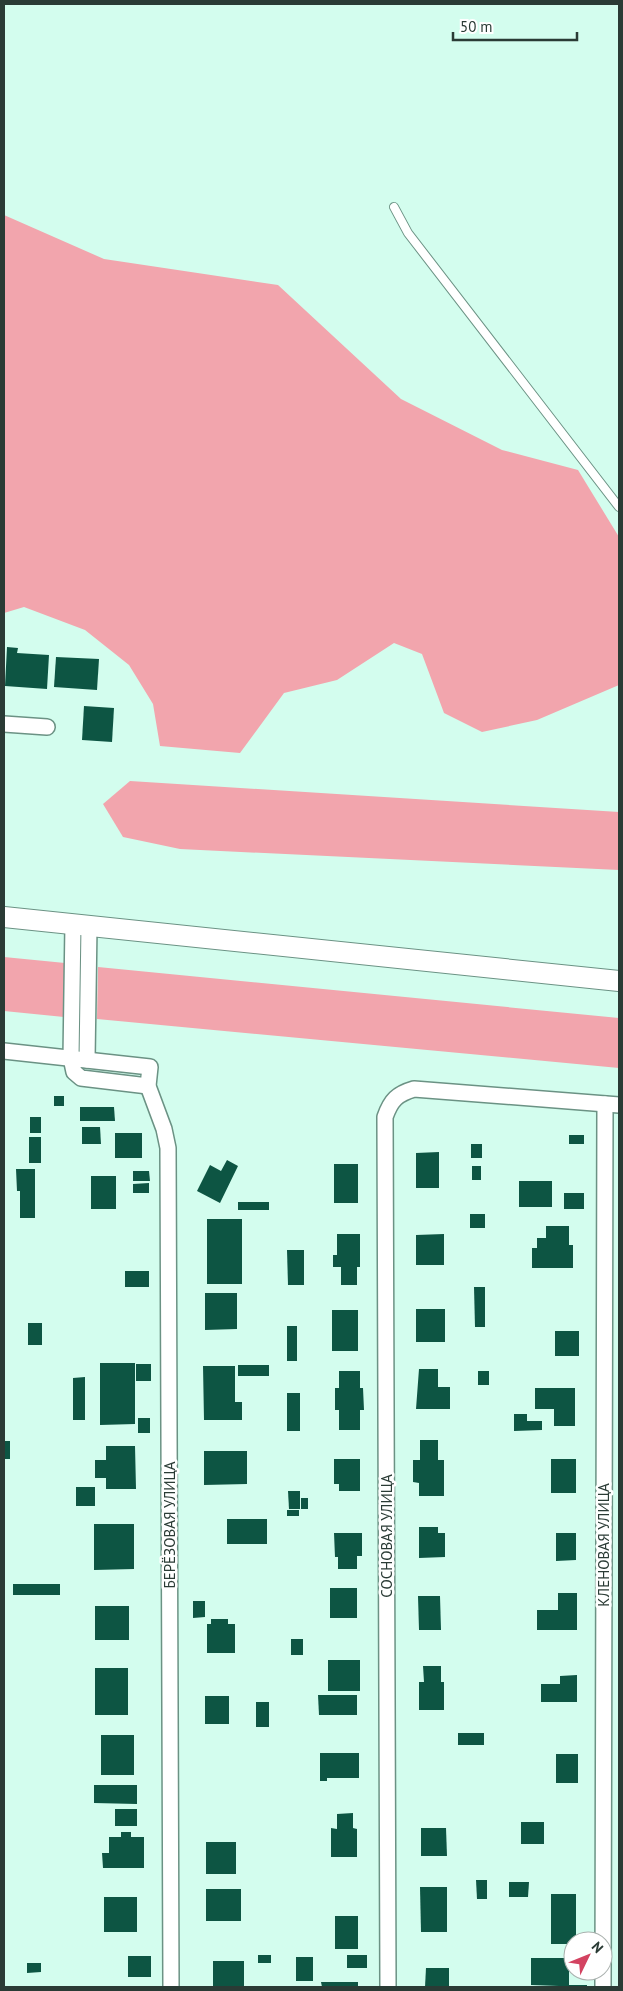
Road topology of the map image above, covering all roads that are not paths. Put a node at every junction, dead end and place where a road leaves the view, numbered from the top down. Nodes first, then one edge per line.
1 (394, 207) dead end
2 (619, 506) edge
3 (4, 724) edge
4 (47, 727) dead end
5 (4, 917) edge
6 (81, 925) junction
7 (619, 981) edge
8 (4, 1051) edge
9 (71, 1058) junction
10 (87, 1060) junction
11 (148, 1086) junction
12 (612, 1104) edge
13 (171, 1987) edge
14 (388, 1987) edge
15 (603, 1987) edge

1 - 2 lane
3 - 4 street
5 - 6 street
6 - 7 street
6 - 9 street
6 - 10 street
8 - 9 street
9 - 10 street
9 - 11 street
10 - 11 street, БЕРЁЗОВАЯ УЛИЦА
11 - 13 street, БЕРЁЗОВАЯ УЛИЦА
12 - 14 street, СОСНОВАЯ УЛИЦА
12 - 15 street, КЛЕНОВАЯ УЛИЦА

